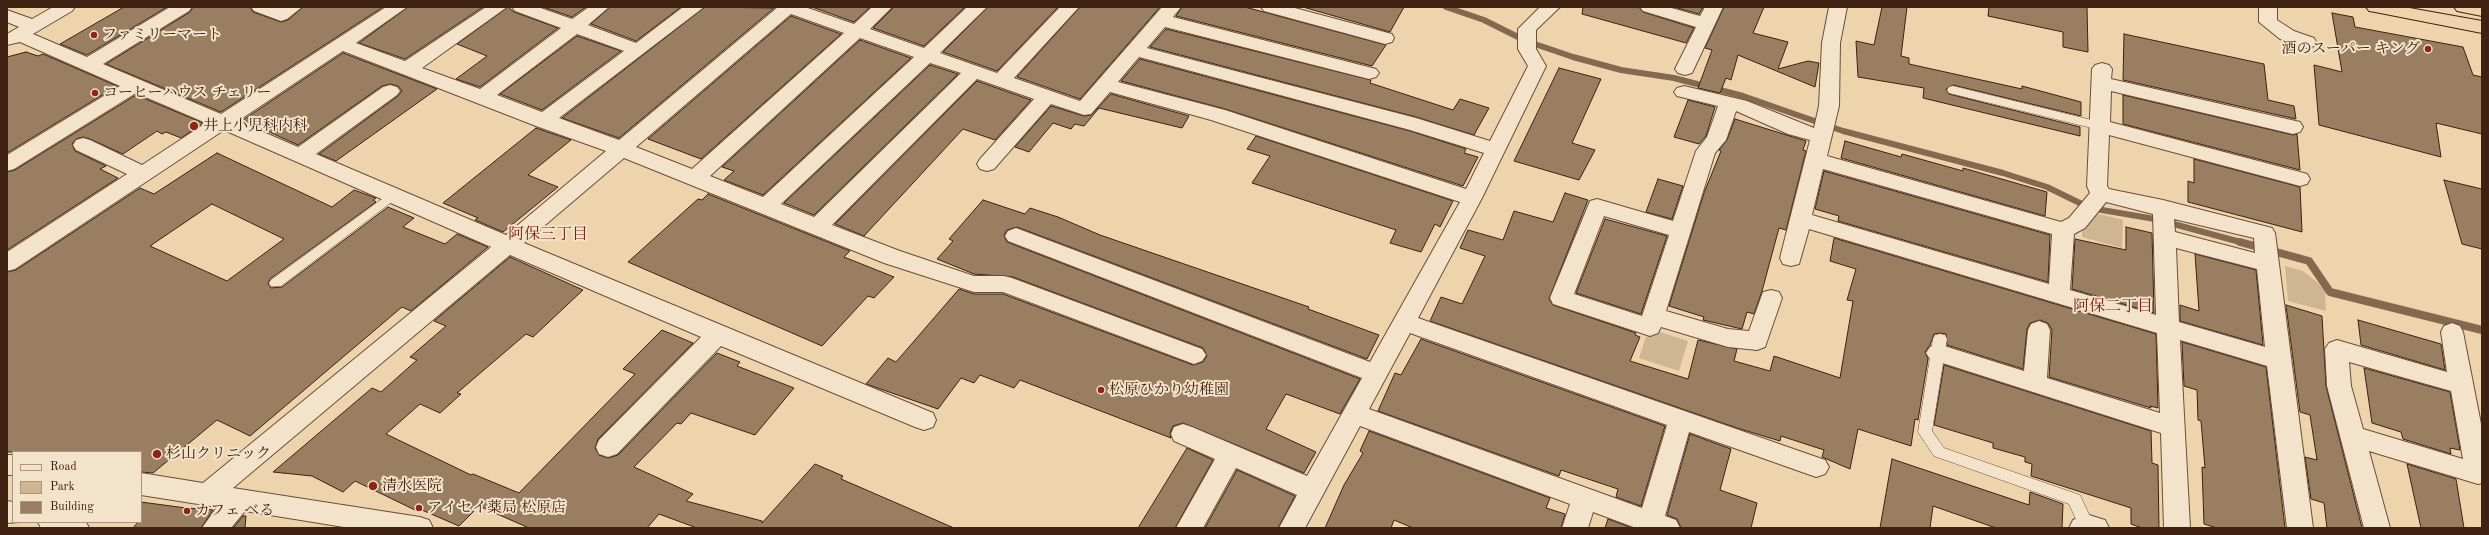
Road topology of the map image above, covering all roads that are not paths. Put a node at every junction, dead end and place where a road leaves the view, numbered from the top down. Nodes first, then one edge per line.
1 (66, 7) edge
2 (183, 7) edge
3 (260, 7) edge
4 (293, 7) edge
5 (398, 7) edge
6 (498, 7) edge
7 (521, 7) edge
8 (600, 7) edge
9 (695, 7) edge
10 (788, 7) edge
11 (883, 7) edge
12 (978, 7) edge
13 (1070, 7) edge
14 (1270, 7) edge
15 (1551, 7) edge
16 (1649, 7) edge
17 (1714, 7) edge
18 (1838, 7) edge
19 (2268, 7) edge
20 (2375, 7) edge
21 (2463, 7) edge
22 (2482, 11) edge
23 (1166, 13) edge
24 (7, 16) edge
25 (1706, 24) junction
26 (576, 26) junction
27 (2482, 27) edge
28 (856, 30) junction
29 (19, 34) edge
30 (1385, 38) dead end
31 (2307, 42) dead end
32 (341, 44) junction
33 (638, 50) junction
34 (1134, 50) junction
35 (928, 55) junction
36 (87, 64) junction
37 (407, 69) junction
38 (1685, 69) dead end
39 (975, 70) junction
40 (1369, 73) dead end
41 (1002, 79) junction
42 (1104, 84) junction
43 (135, 85) junction
44 (1953, 90) dead end
45 (390, 91) dead end
46 (1684, 92) dead end
47 (1048, 95) junction
48 (482, 97) junction
49 (1729, 103) junction
50 (543, 121) junction
51 (224, 122) junction
52 (2100, 126) junction
53 (2293, 127) dead end
54 (1824, 129) junction
55 (83, 144) dead end
56 (622, 149) junction
57 (1496, 150) junction
58 (301, 155) junction
59 (1816, 160) junction
60 (7, 164) edge
61 (987, 164) dead end
62 (144, 174) junction
63 (695, 178) junction
64 (2300, 179) dead end
65 (393, 195) junction
66 (1472, 198) junction
67 (2093, 203) junction
68 (766, 206) junction
69 (1801, 219) junction
70 (2164, 222) junction
71 (818, 227) junction
72 (2063, 230) junction
73 (1681, 231) junction
74 (1016, 236) dead end
75 (509, 244) junction
76 (2266, 254) junction
77 (1792, 258) dead end
78 (7, 263) edge
79 (276, 283) dead end
80 (2059, 295) junction
81 (1771, 298) dead end
82 (1654, 316) junction
83 (1405, 322) junction
84 (2167, 327) junction
85 (2039, 330) dead end
86 (2452, 332) dead end
87 (718, 335) junction
88 (1939, 346) joint
89 (1194, 356) dead end
90 (2278, 360) junction
91 (1376, 374) junction
92 (2035, 384) junction
93 (2461, 385) junction
94 (1354, 414) junction
95 (924, 420) dead end
96 (1681, 420) junction
97 (2172, 427) junction
98 (1183, 434) dead end
99 (2351, 436) junction
100 (608, 447) dead end
101 (1231, 454) junction
102 (1816, 468) dead end
103 (142, 484) edge
104 (1313, 490) junction
105 (208, 494) junction
106 (1586, 498) junction
107 (240, 499) junction
108 (55, 523) edge
109 (1658, 525) edge
110 (2088, 527) edge
111 (76, 528) edge
112 (215, 528) edge
113 (420, 528) edge
114 (1189, 528) edge
115 (1292, 528) edge
116 (1575, 528) edge
117 (2177, 528) edge
118 (2300, 528) edge
119 (2378, 528) edge

1 - 29 street
2 - 36 street
3 - 4 street
5 - 32 street
6 - 37 street
7 - 26 street
8 - 26 street
9 - 33 street
10 - 28 street
10 - 56 street
11 - 28 street
12 - 35 street
13 - 41 street
14 - 30 street
15 - 57 street
16 - 25 street
17 - 25 street
18 - 54 street
19 - 31 street
20 - 27 highway
21 - 22 highway
23 - 34 street
23 - 40 street
24 - 29 street
25 - 38 street
26 - 33 street
26 - 48 street
28 - 35 street
28 - 63 street
29 - 36 street
32 - 37 street
32 - 51 street
33 - 50 street
34 - 42 street
34 - 57 street
35 - 39 street
35 - 68 street
36 - 43 street
37 - 48 street
39 - 41 street
39 - 71 street
41 - 47 street
42 - 47 street
42 - 66 street
43 - 51 street
43 - 60 street
44 - 52 lane
45 - 58 street
46 - 49 street
47 - 61 street
48 - 50 street
49 - 54 street
49 - 73 street
50 - 56 street
51 - 58 street
51 - 62 street
52 - 53 street
52 - 64 street
52 - 67 street
54 - 59 street
55 - 62 street
56 - 63 street
56 - 75 street
57 - 66 street
58 - 65 street
59 - 69 street
59 - 72 street
62 - 78 street
63 - 68 street
65 - 75 street
65 - 79 lane
66 - 83 street
67 - 70 street
67 - 72 street
68 - 71 street
69 - 77 street
69 - 80 street
70 - 76 street
70 - 76 street
70 - 84 street
71 - 89 street
72 - 80 street
73 - 82 street
73 - 82 street
74 - 91 street
75 - 87 street
75 - 105 street
76 - 90 street
80 - 84 street
81 - 82 street
83 - 91 street
83 - 96 street
84 - 90 street
84 - 97 street
85 - 92 street
86 - 93 street
87 - 95 street
87 - 100 street
88 - 92 street
88 - 110 lane
90 - 118 street
91 - 94 street
92 - 97 street
93 - 99 street
93 - 99 street
94 - 104 street
94 - 106 street
96 - 102 street
96 - 109 street
97 - 117 street
98 - 101 street
99 - 119 street
101 - 104 street
101 - 114 street
103 - 105 street
104 - 115 street
105 - 107 street
106 - 109 street
106 - 116 street
107 - 112 street
107 - 113 street
108 - 111 street

